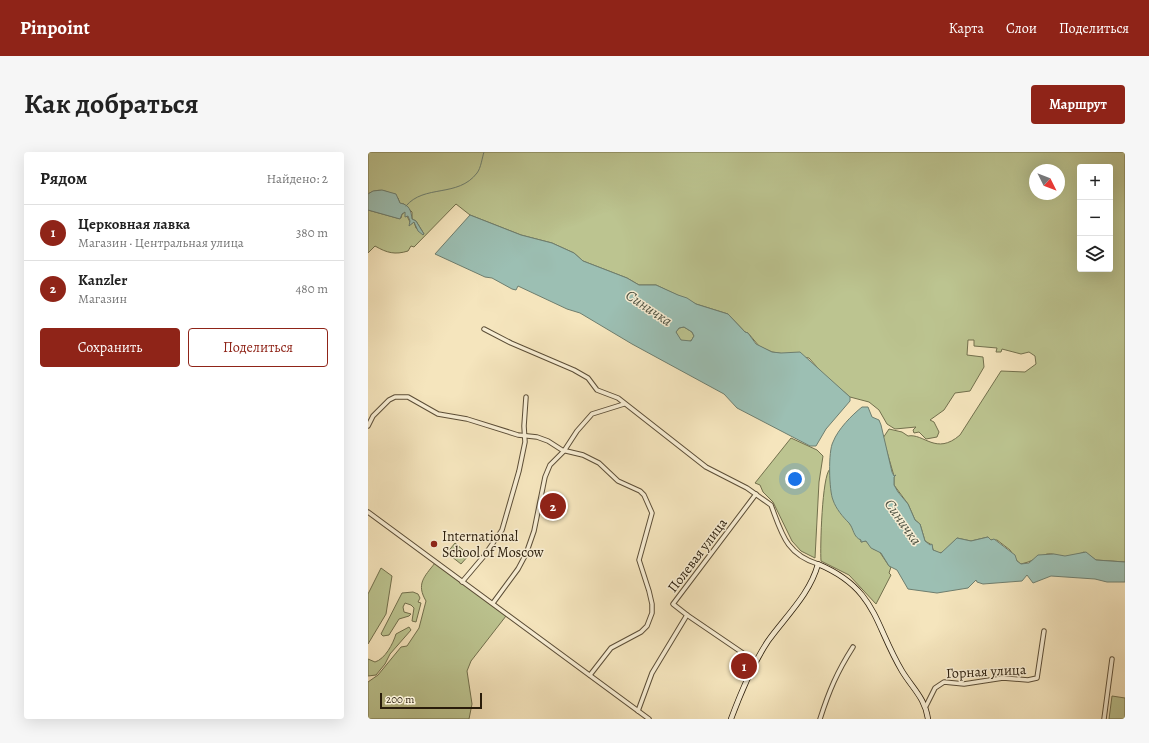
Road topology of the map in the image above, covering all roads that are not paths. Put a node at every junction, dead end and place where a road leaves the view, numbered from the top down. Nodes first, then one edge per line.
1 (484, 329) dead end
2 (526, 397) dead end
3 (624, 404) junction
4 (368, 426) edge
5 (524, 436) junction
6 (564, 451) junction
7 (756, 494) junction
8 (368, 512) edge
9 (818, 564) junction
10 (462, 582) junction
11 (493, 604) junction
12 (687, 615) junction
13 (1044, 631) dead end
14 (853, 647) dead end
15 (1112, 659) dead end
16 (756, 662) junction
17 (590, 675) junction
18 (926, 706) junction
19 (638, 711) junction
20 (648, 719) edge
21 (731, 719) edge
22 (820, 719) edge
23 (928, 719) edge
24 (1104, 719) edge

1 - 3 street
2 - 5 street
3 - 6 street
3 - 7 street
4 - 5 street
5 - 6 street
5 - 10 street
6 - 11 street
6 - 17 street
7 - 9 street
7 - 12 street, Полевая улица
8 - 10 street
9 - 16 street
9 - 18 street
10 - 11 street
11 - 17 street
12 - 16 street
12 - 19 street
13 - 18 street, Горная улица
14 - 22 street
15 - 24 street
16 - 21 street
17 - 19 street
18 - 23 street
19 - 20 street

